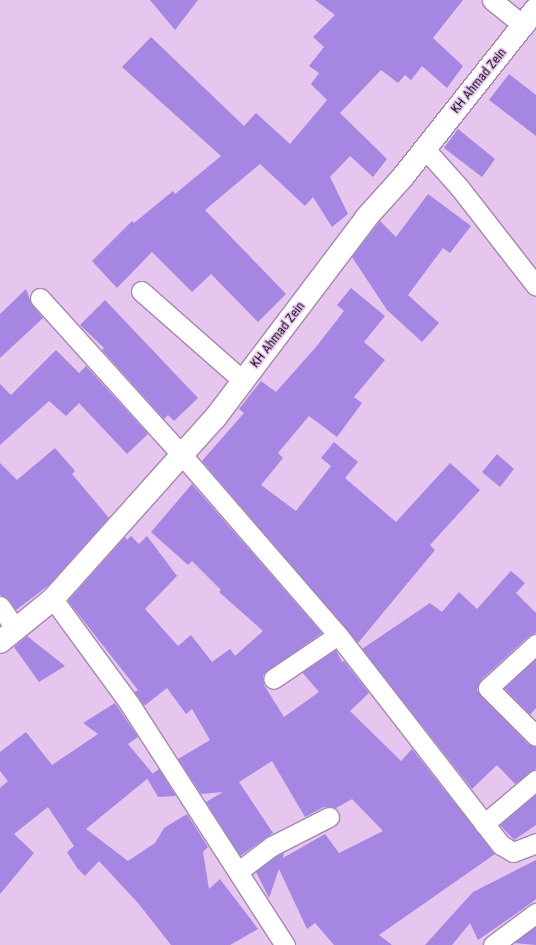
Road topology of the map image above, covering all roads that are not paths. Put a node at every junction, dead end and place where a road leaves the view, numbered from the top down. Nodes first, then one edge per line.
1 (492, 0) edge
2 (530, 18) edge
3 (425, 148) junction
4 (536, 286) edge
5 (141, 291) dead end
6 (40, 298) dead end
7 (243, 381) junction
8 (182, 455) junction
9 (53, 599) junction
10 (0, 606) edge
11 (7, 635) edge
12 (338, 635) junction
13 (536, 644) edge
14 (273, 679) dead end
15 (536, 736) edge
16 (536, 780) edge
17 (329, 817) dead end
18 (484, 824) junction
19 (536, 843) edge
20 (240, 870) junction
21 (536, 913) edge
22 (285, 945) edge
23 (493, 945) edge

1 - 2 street
2 - 3 street, KH Ahmad Zein
3 - 4 street
3 - 7 street, KH Ahmad Zein
5 - 7 street
6 - 8 street
7 - 8 street, KH Ahmad Zein
8 - 9 street, KH Ahmad Zein
8 - 12 street
9 - 11 street, KH Ahmad Zein
9 - 20 street
10 - 11 street
12 - 14 street
12 - 18 street
13 - 15 street
16 - 18 street
17 - 20 street
18 - 19 street
20 - 22 street
21 - 23 street

